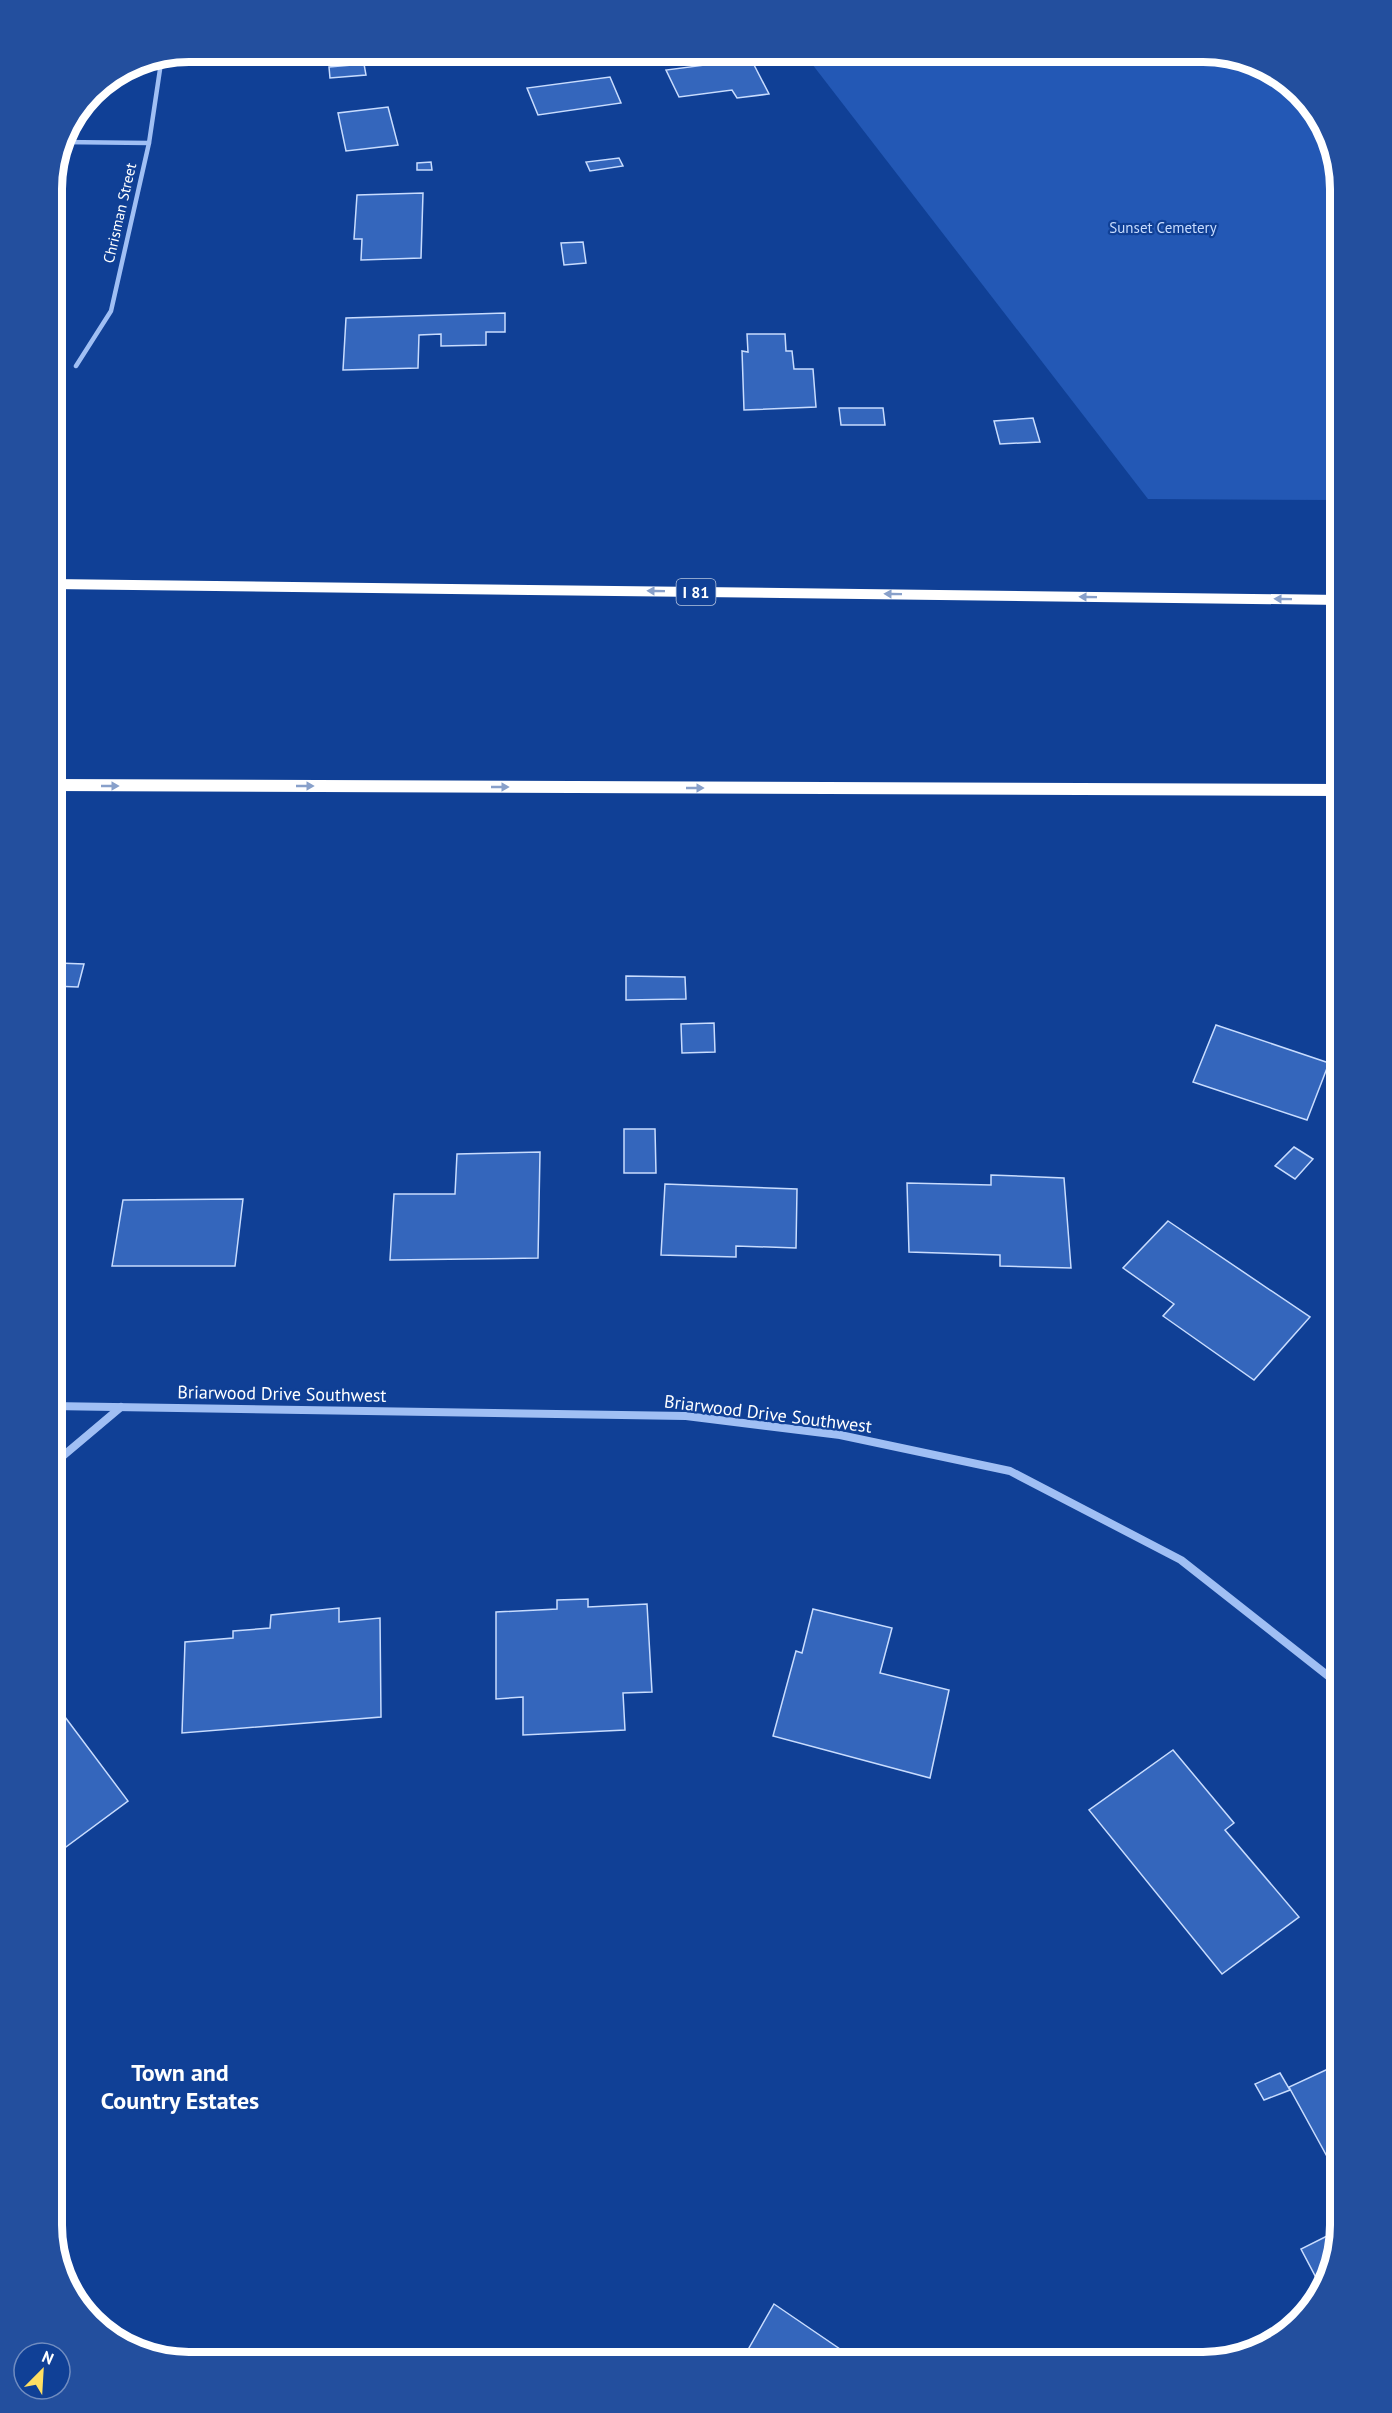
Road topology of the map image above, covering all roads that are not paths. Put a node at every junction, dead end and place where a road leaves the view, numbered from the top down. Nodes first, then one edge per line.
1 (161, 65) edge
2 (71, 142) edge
3 (149, 143) junction
4 (76, 366) dead end
5 (62, 584) edge
6 (1330, 600) edge
7 (62, 786) edge
8 (1330, 790) edge
9 (62, 1406) edge
10 (121, 1407) junction
11 (62, 1457) edge
12 (1330, 1677) edge

1 - 3 street, Chrisman Street
2 - 3 street
3 - 4 street, Chrisman Street
6 -> 5 highway, I 81
7 -> 8 highway
9 - 10 street, Briarwood Drive Southwest
10 - 11 street
10 - 12 street, Briarwood Drive Southwest

